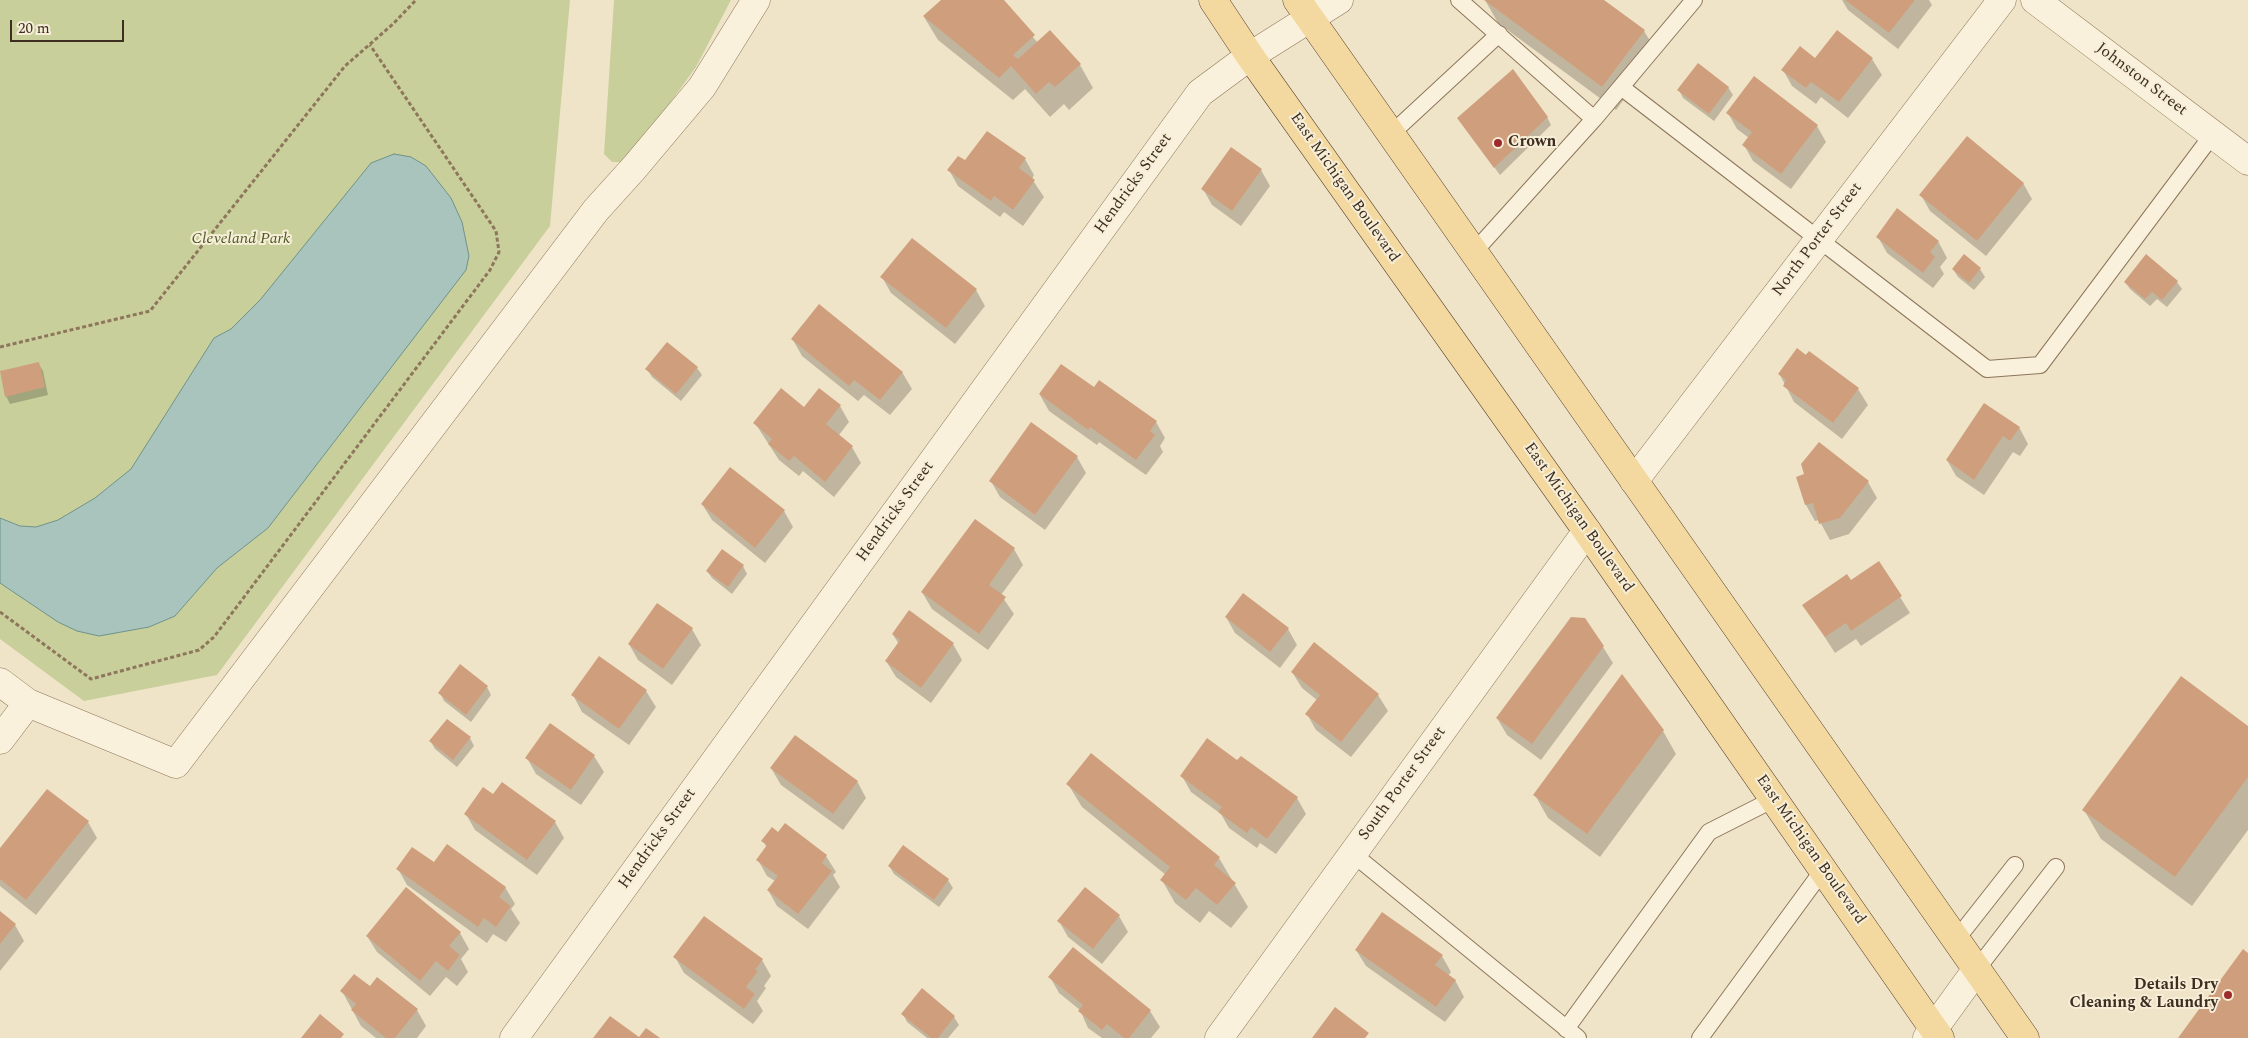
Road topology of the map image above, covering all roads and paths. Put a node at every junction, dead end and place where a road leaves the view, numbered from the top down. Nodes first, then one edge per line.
1 (416, 0) edge
2 (756, 0) edge
3 (1213, 0) edge
4 (1339, 0) edge
5 (1459, 0) edge
6 (1694, 0) edge
7 (2002, 0) edge
8 (2035, 0) edge
9 (1304, 9) edge
10 (1499, 34) junction
11 (370, 45) junction
12 (1250, 56) junction
13 (1620, 87) junction
14 (1594, 119) junction
15 (1391, 134) junction
16 (2213, 134) junction
17 (2248, 161) edge
18 (1818, 239) junction
19 (1474, 252) junction
20 (0, 347) edge
21 (1634, 480) junction
22 (1587, 530) junction
23 (0, 612) edge
24 (0, 682) edge
25 (28, 703) junction
26 (0, 740) edge
27 (1774, 799) junction
28 (1353, 854) junction
29 (2015, 865) dead end
30 (2056, 867) dead end
31 (1823, 870) junction
32 (1956, 940) junction
33 (1977, 969) junction
34 (1572, 1033) edge
35 (1934, 1035) edge
36 (514, 1038) edge
37 (1219, 1038) edge
38 (1700, 1038) edge
39 (2025, 1038) edge

1 - 11 path
2 - 25 street
3 - 12 main road, East Michigan Boulevard
4 - 9 street, Hendricks Street
5 - 10 lane
6 - 13 lane
7 - 18 street, North Porter Street
8 - 16 street, Johnston Street
9 - 12 street, Hendricks Street
9 - 15 main road
10 - 14 lane
10 - 15 lane
11 - 20 path
11 - 23 path
12 - 22 main road, East Michigan Boulevard
12 - 36 street, Hendricks Street
13 - 14 lane
13 - 18 lane
14 - 19 lane
15 - 19 main road
16 - 17 street, Johnston Street
16 - 18 lane
18 - 21 street, North Porter Street
19 - 21 main road
21 - 32 main road
22 - 27 main road, East Michigan Boulevard
22 - 28 street, South Porter Street
24 - 25 street
25 - 26 street
27 - 31 main road, East Michigan Boulevard
27 - 34 lane
28 - 34 lane
28 - 37 street, South Porter Street
29 - 32 lane
30 - 33 lane
31 - 35 main road, East Michigan Boulevard
31 - 38 lane
32 - 33 main road
33 - 35 street
33 - 39 main road

